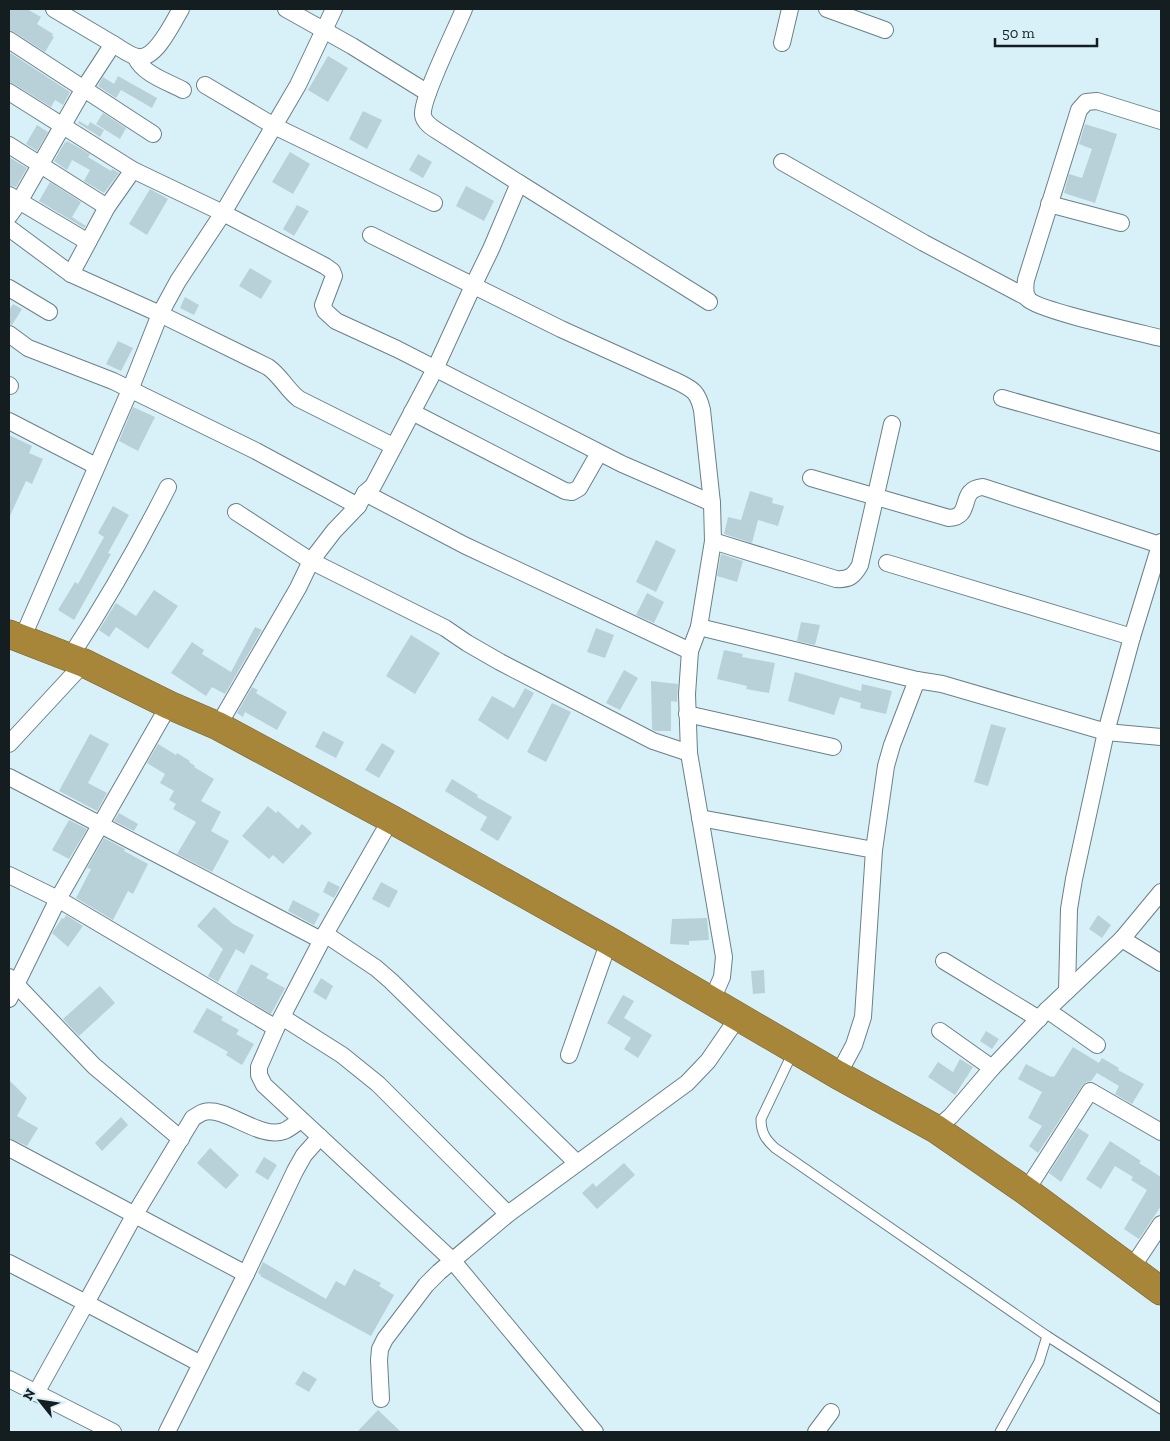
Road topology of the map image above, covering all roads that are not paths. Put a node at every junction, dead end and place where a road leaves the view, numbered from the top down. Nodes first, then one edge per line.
1 (54, 9) edge
2 (180, 9) edge
3 (286, 9) edge
4 (334, 9) edge
5 (464, 9) edge
6 (790, 9) edge
7 (827, 9) edge
8 (885, 30) dead end
9 (324, 31) junction
10 (9, 40) edge
11 (782, 43) dead end
12 (113, 44) junction
13 (136, 58) junction
14 (205, 84) dead end
15 (83, 90) junction
16 (184, 90) dead end
17 (9, 92) edge
18 (428, 92) junction
19 (1161, 121) edge
20 (63, 126) junction
21 (274, 126) junction
22 (153, 134) dead end
23 (9, 145) edge
24 (782, 162) dead end
25 (40, 165) junction
26 (133, 170) junction
27 (519, 184) junction
28 (14, 198) edge
29 (434, 203) dead end
30 (1049, 204) junction
31 (106, 207) junction
32 (224, 213) junction
33 (9, 216) edge
34 (1121, 223) dead end
35 (9, 228) edge
36 (372, 236) dead end
37 (88, 242) junction
38 (71, 274) junction
39 (472, 286) junction
40 (9, 288) edge
41 (1028, 298) junction
42 (709, 302) dead end
43 (49, 312) dead end
44 (160, 314) junction
45 (9, 334) edge
46 (1161, 338) edge
47 (435, 369) junction
48 (130, 390) junction
49 (1002, 398) dead end
50 (412, 412) junction
51 (9, 421) edge
52 (892, 424) dead end
53 (1161, 443) edge
54 (393, 446) junction
55 (599, 453) junction
56 (96, 466) junction
57 (811, 478) dead end
58 (168, 488) dead end
59 (876, 497) junction
60 (362, 499) junction
61 (712, 503) junction
62 (236, 512) dead end
63 (713, 542) junction
64 (1161, 543) edge
65 (311, 562) junction
66 (887, 563) dead end
67 (699, 627) junction
68 (15, 636) edge
69 (1132, 637) junction
70 (690, 651) junction
71 (77, 660) junction
72 (917, 680) junction
73 (169, 705) junction
74 (688, 714) junction
75 (218, 726) junction
76 (1106, 732) junction
77 (1161, 737) edge
78 (9, 744) edge
79 (833, 747) dead end
80 (688, 753) junction
81 (9, 777) edge
82 (391, 818) junction
83 (700, 818) junction
84 (100, 824) junction
85 (874, 850) junction
86 (9, 875) edge
87 (1161, 892) edge
88 (58, 898) junction
89 (323, 937) junction
90 (1122, 939) junction
91 (609, 941) junction
92 (944, 961) dead end
93 (1161, 963) edge
94 (12, 980) edge
95 (1066, 991) junction
96 (9, 999) edge
97 (712, 1000) junction
98 (1043, 1015) junction
99 (739, 1016) junction
100 (279, 1023) junction
101 (940, 1032) dead end
102 (1097, 1046) dead end
103 (794, 1049) junction
104 (569, 1055) dead end
105 (992, 1068) junction
106 (838, 1075) junction
107 (301, 1120) junction
108 (936, 1129) junction
109 (1161, 1132) edge
110 (320, 1137) junction
111 (182, 1139) junction
112 (9, 1148) edge
113 (577, 1163) junction
114 (1026, 1191) junction
115 (136, 1214) junction
116 (508, 1214) junction
117 (1161, 1224) edge
118 (452, 1260) junction
119 (9, 1263) edge
120 (1131, 1269) junction
121 (246, 1274) junction
122 (1161, 1291) edge
123 (86, 1303) junction
124 (1047, 1336) junction
125 (201, 1364) junction
126 (9, 1379) edge
127 (36, 1393) junction
128 (382, 1399) dead end
129 (1161, 1409) edge
130 (831, 1412) dead end
131 (113, 1432) edge
132 (167, 1432) edge
133 (595, 1432) edge
134 (816, 1432) edge
135 (1000, 1432) edge

1 - 12 street
2 - 13 street
3 - 9 street
4 - 9 street
5 - 18 street
6 - 11 street
7 - 8 street
9 - 18 street
9 - 21 street
10 - 15 street
12 - 13 street
12 - 15 street
13 - 16 street
14 - 21 street
15 - 20 street
15 - 22 street
17 - 20 street
18 - 27 street
19 - 30 street
20 - 25 street
20 - 26 street
21 - 29 street
21 - 32 street
23 - 25 street
24 - 41 street
25 - 28 street
25 - 31 street
26 - 31 street
26 - 32 street
27 - 39 street
27 - 42 street
28 - 33 street
28 - 37 street
30 - 34 street
30 - 41 street
31 - 37 street
32 - 44 street
32 - 47 street
35 - 38 street
36 - 39 street
37 - 38 street
38 - 44 street
39 - 47 street
39 - 61 street
40 - 43 street
41 - 46 street
44 - 48 street
44 - 54 street
45 - 48 street
47 - 50 street
47 - 55 street
48 - 56 street
48 - 60 street
49 - 53 street
50 - 54 street
50 - 55 street
51 - 56 street
52 - 59 street
54 - 60 street
55 - 61 street
56 - 68 street
57 - 59 street
58 - 71 street
59 - 63 street
59 - 64 street
60 - 65 street
60 - 70 street
61 - 63 street
62 - 65 street
63 - 67 street
64 - 69 street
65 - 75 street
65 - 80 street
66 - 69 street
67 - 70 street
67 - 72 street
68 - 71 highway
69 - 76 street
70 - 74 street
71 - 73 highway
71 - 78 street
72 - 76 street
72 - 85 street
73 - 75 highway
73 - 84 street
74 - 79 street
74 - 80 street
75 - 82 highway
76 - 77 street
76 - 95 street
80 - 83 street
81 - 84 street
82 - 89 street
82 - 91 highway
83 - 85 street
83 - 97 street
84 - 88 street
84 - 89 street
85 - 106 street
86 - 88 street
87 - 90 street
88 - 94 street
88 - 100 street
89 - 100 street
89 - 113 street
90 - 93 street
90 - 95 street
91 - 97 highway
91 - 104 street
92 - 98 street
94 - 96 street
94 - 111 street
95 - 98 street
97 - 99 highway
98 - 102 street
98 - 105 street
99 - 103 highway
99 - 113 street
100 - 107 street
100 - 116 street
101 - 105 street
103 - 106 highway
103 - 124 lane
105 - 108 street
106 - 108 highway
107 - 110 street
107 - 111 street
108 - 114 highway
109 - 114 street
110 - 118 street
110 - 121 street
111 - 115 street
112 - 115 street
113 - 116 street
114 - 120 highway
115 - 121 street
115 - 123 street
116 - 118 street
117 - 120 street
118 - 128 street
118 - 133 street
119 - 123 street
120 - 122 highway
121 - 125 street
123 - 125 street
123 - 127 street
124 - 129 lane
124 - 135 lane
125 - 132 street
126 - 127 street
127 - 131 street
130 - 134 street

